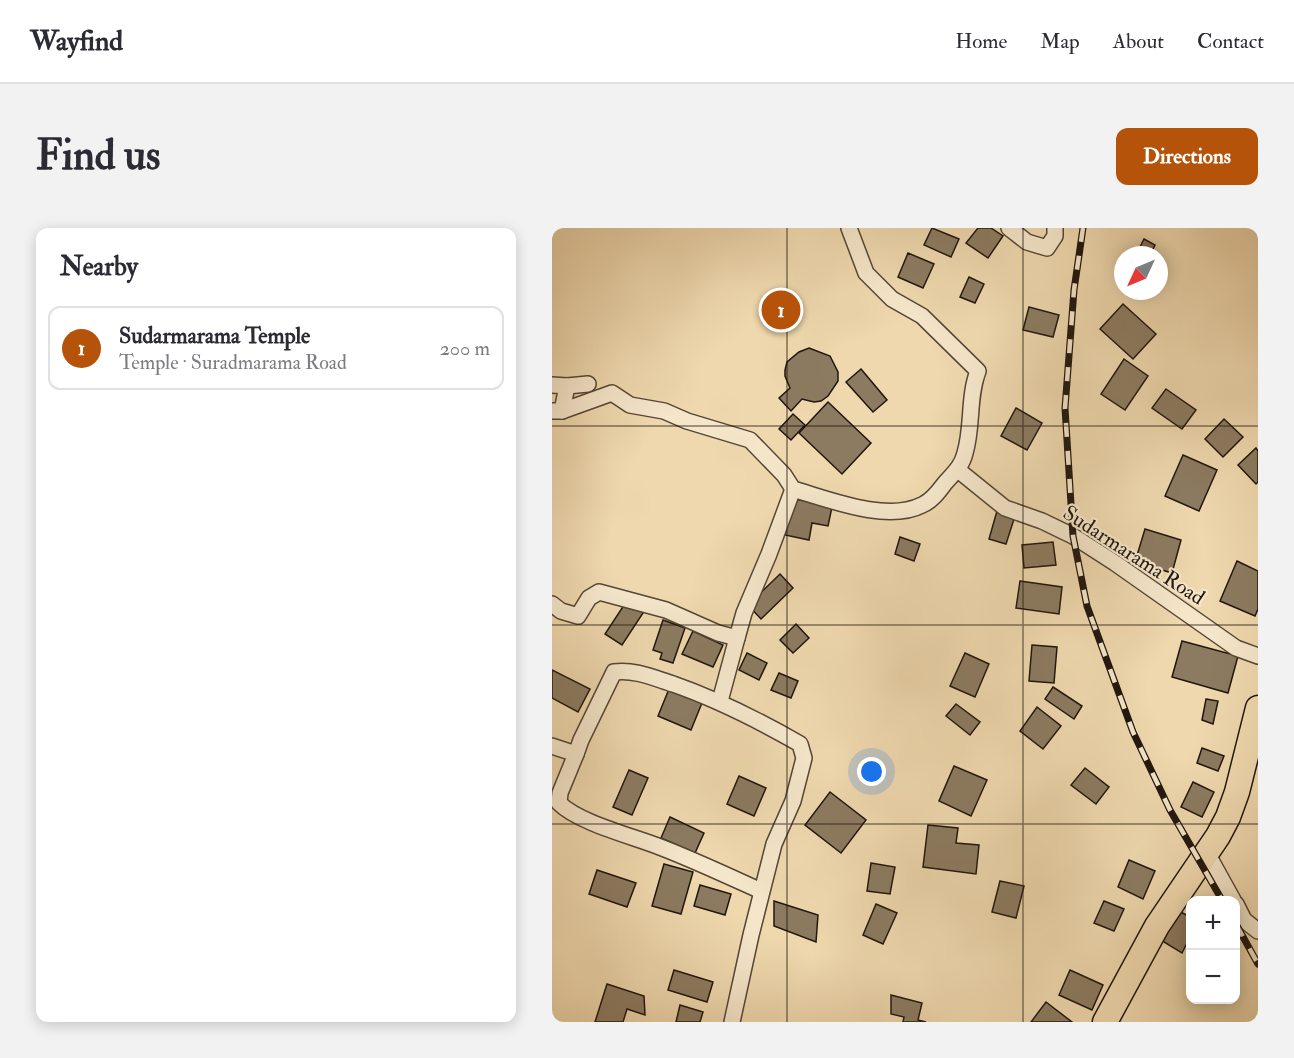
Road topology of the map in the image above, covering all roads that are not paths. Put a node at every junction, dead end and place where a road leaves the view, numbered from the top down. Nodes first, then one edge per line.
1 (849, 228) edge
2 (1009, 228) edge
3 (1055, 228) edge
4 (588, 384) dead end
5 (559, 386) edge
6 (557, 411) edge
7 (958, 470) junction
8 (793, 489) junction
9 (552, 604) edge
10 (736, 638) junction
11 (1258, 656) edge
12 (720, 701) junction
13 (1258, 708) edge
14 (552, 746) edge
15 (576, 754) junction
16 (1207, 853) junction
17 (761, 891) junction
18 (1231, 896) edge
19 (1240, 913) edge
20 (1258, 932) edge
21 (732, 1022) edge
22 (1105, 1022) edge

1 - 7 street
2 - 3 street
4 - 5 street
5 - 6 street
6 - 8 street
7 - 8 street
7 - 11 street, Sudarmarama Road
8 - 10 street
9 - 10 street
10 - 12 street
12 - 15 street
12 - 17 street
13 - 16 main road
14 - 15 street
15 - 17 street
16 - 18 street
16 - 22 main road
17 - 21 street
19 - 20 street

